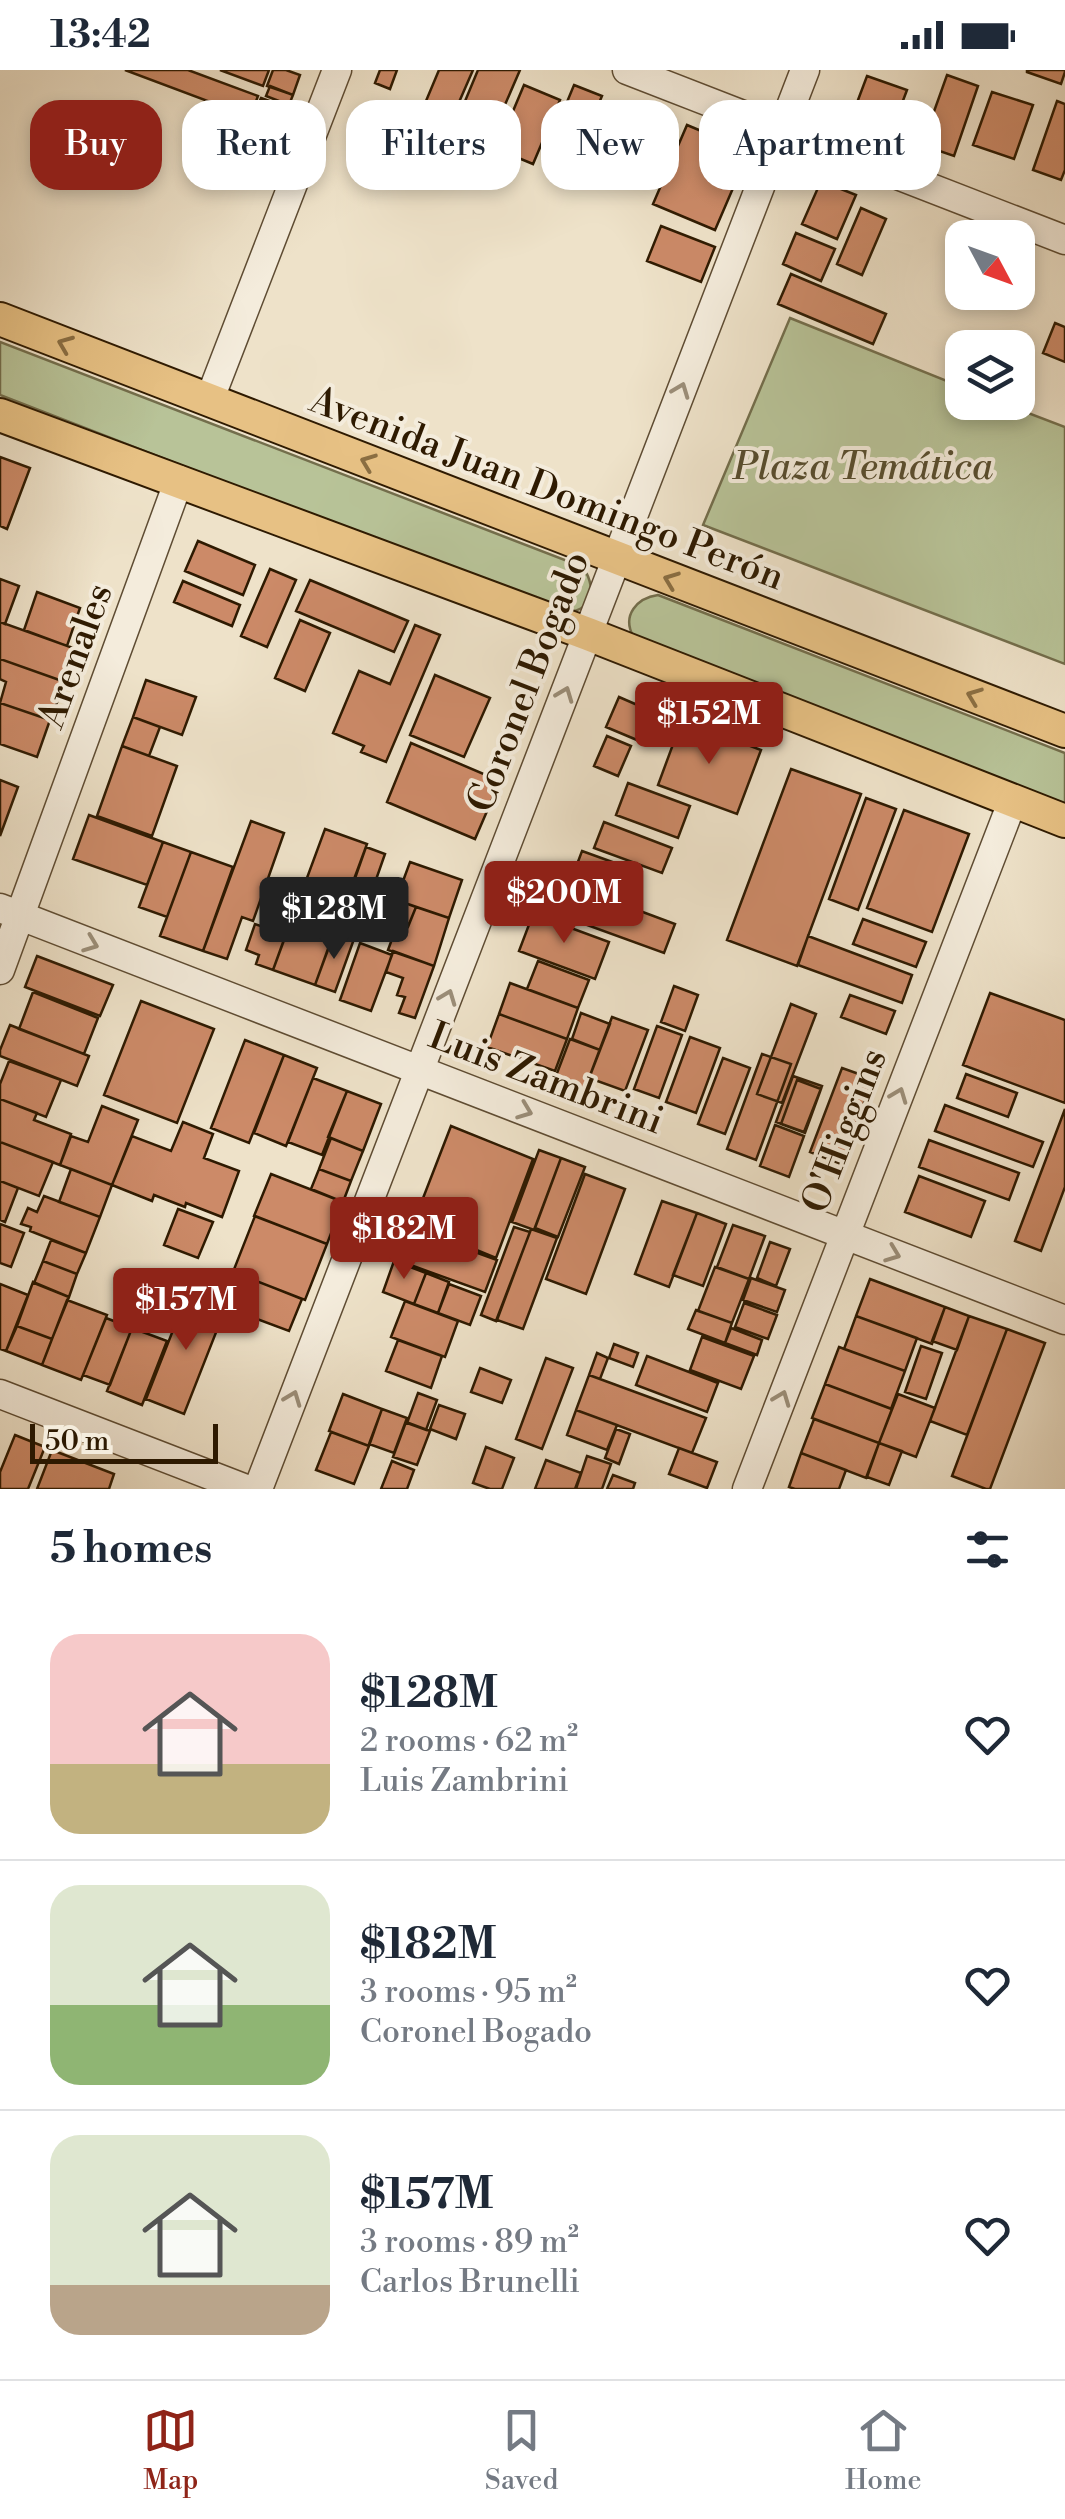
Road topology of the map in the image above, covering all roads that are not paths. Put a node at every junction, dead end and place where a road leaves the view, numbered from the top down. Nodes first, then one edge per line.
1 (337, 70) edge
2 (627, 70) edge
3 (805, 70) edge
4 (704, 100) edge
5 (794, 100) edge
6 (759, 190) edge
7 (936, 190) edge
8 (1065, 240) edge
9 (0, 318) edge
10 (209, 401) junction
11 (0, 415) edge
12 (180, 480) junction
13 (616, 559) junction
14 (588, 634) junction
15 (1065, 732) edge
16 (1013, 800) junction
17 (1065, 820) edge
18 (10, 912) edge
19 (0, 970) edge
20 (419, 1070) junction
21 (845, 1235) junction
22 (1065, 1320) edge
23 (0, 1394) edge
24 (246, 1489) edge
25 (258, 1489) edge
26 (747, 1489) edge

1 - 10 street
2 - 4 street
3 - 5 street, Coronel Bogado
13 -> 6 street, Coronel Bogado
7 - 8 street
10 -> 9 main road, Avenida Juan Domingo Perón
13 -> 10 main road, Avenida Juan Domingo Perón
11 - 12 main road
12 - 14 main road
12 - 18 street, Arenales
13 - 14 street, Coronel Bogado
15 -> 13 main road, Avenida Juan Domingo Perón
14 - 16 main road
20 -> 14 street, Coronel Bogado
16 - 17 main road
21 -> 16 street, O'Higgins
18 - 19 street, Arenales
18 -> 20 street, Luis Zambrini
20 -> 21 street, Luis Zambrini
25 -> 20 street, Coronel Bogado
21 -> 22 street, Luis Zambrini
26 -> 21 street, O'Higgins
23 - 24 street

